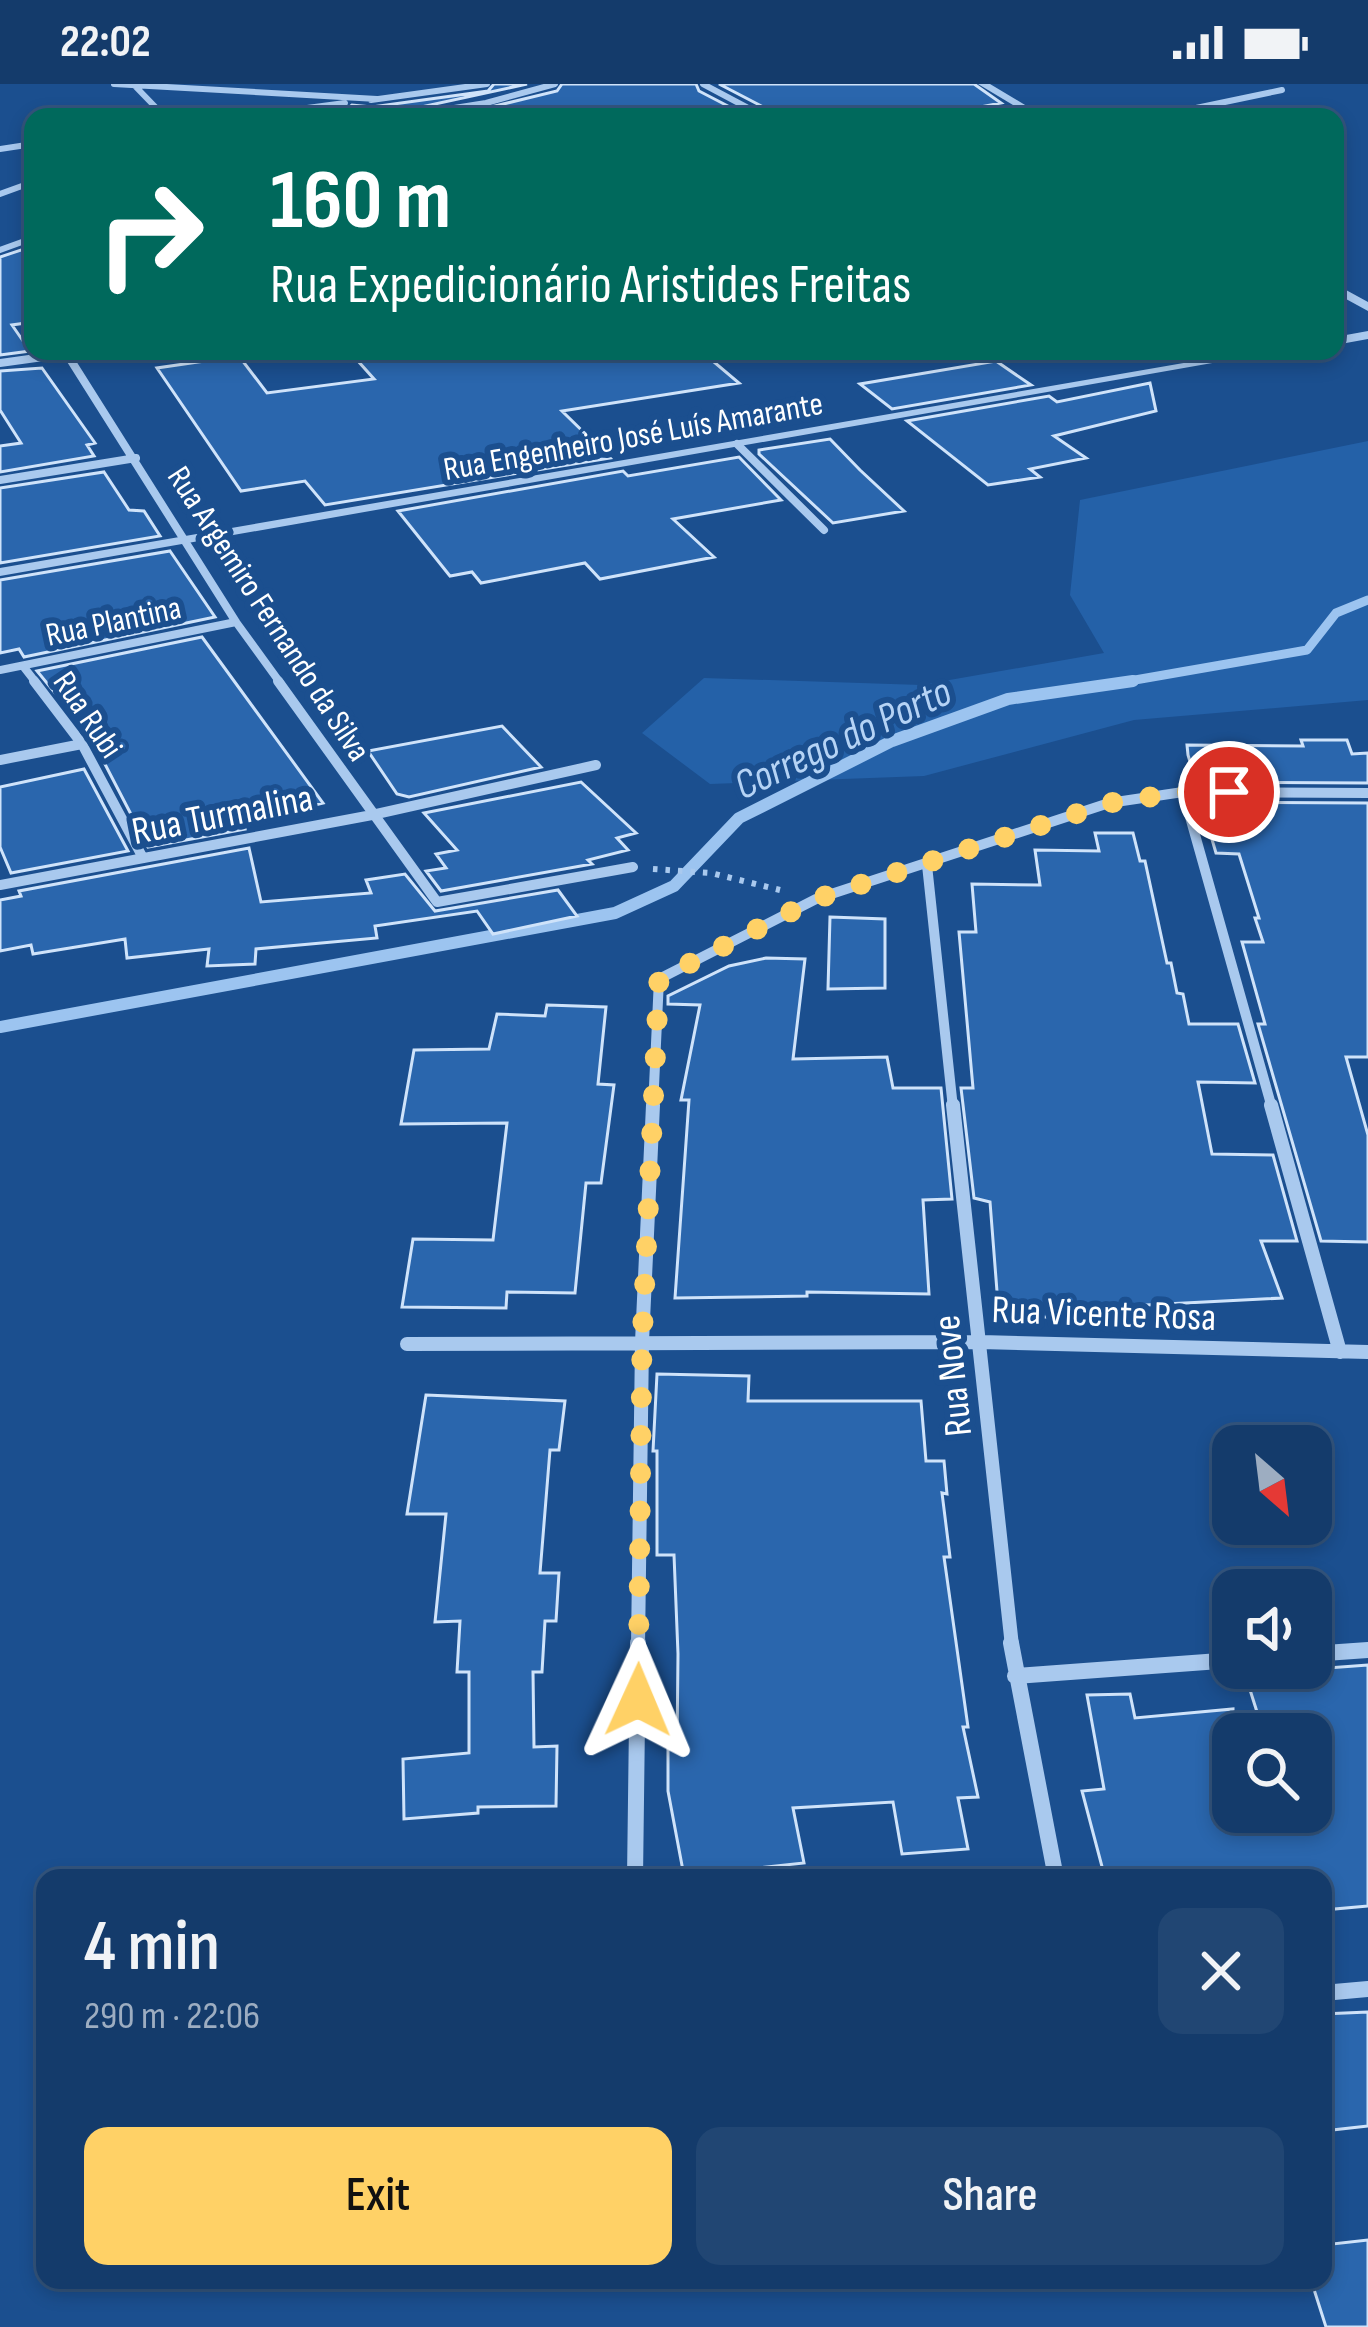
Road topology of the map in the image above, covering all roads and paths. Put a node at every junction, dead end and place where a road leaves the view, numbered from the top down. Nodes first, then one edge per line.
1 (114, 84) edge
2 (295, 84) edge
3 (487, 84) edge
4 (555, 84) edge
5 (703, 84) edge
6 (983, 84) edge
7 (1265, 84) edge
8 (134, 85) edge
9 (288, 93) junction
10 (377, 99) junction
11 (1022, 107) joint
12 (156, 108) edge
13 (308, 108) edge
14 (454, 108) edge
15 (748, 108) edge
16 (1016, 108) edge
17 (1196, 108) edge
18 (70, 360) edge
19 (1223, 360) edge
20 (737, 444) junction
21 (136, 458) junction
22 (0, 480) edge
23 (824, 530) dead end
24 (188, 540) junction
25 (0, 572) edge
26 (236, 622) junction
27 (23, 665) junction
28 (0, 670) edge
29 (82, 744) junction
30 (0, 760) edge
31 (596, 765) dead end
32 (1183, 792) junction
33 (1368, 793) edge
34 (372, 815) junction
35 (142, 858) junction
36 (927, 865) junction
37 (639, 868) joint
38 (0, 885) edge
39 (816, 899) junction
40 (642, 1342) junction
41 (981, 1342) junction
42 (407, 1344) dead end
43 (1340, 1352) junction
44 (1368, 1352) edge
45 (1368, 1650) edge
46 (1332, 1653) edge
47 (1212, 1662) edge
48 (1015, 1676) junction
49 (635, 1869) edge
50 (1054, 1869) edge
51 (1368, 1989) edge
52 (1332, 1993) edge

1 - 8 street
2 - 9 street
3 - 10 street
4 - 14 street
5 - 15 street
6 - 11 street
7 - 17 street
8 - 9 street
8 - 12 street
9 - 10 street
10 - 13 street
11 - 16 street
18 - 21 street, Rua Argemiro Fernando da Silva
19 - 20 street, Rua Engenheiro José Luís Amarante
20 - 23 street
20 - 24 street, Rua Engenheiro José Luís Amarante
21 - 22 street
21 - 24 street, Rua Argemiro Fernando da Silva
24 - 25 street, Rua Engenheiro José Luís Amarante
24 - 26 street, Rua Argemiro Fernando da Silva
26 - 27 street, Rua Plantina
26 - 34 street, Rua Argemiro Fernando da Silva
27 - 28 street, Rua Plantina
27 - 29 street, Rua Rubi
29 - 30 street
29 - 35 street, Rua Rubi
31 - 34 street, Rua Turmalina
32 - 33 street
32 - 36 street
32 - 43 street
34 - 35 street, Rua Turmalina
34 - 37 street, Rua Argemiro Fernando da Silva
35 - 38 street, Rua Turmalina
36 - 39 street
36 - 41 street, Rua Nove
37 - 39 path
39 - 40 street
40 - 41 street, Rua Vicente Rosa
40 - 42 street, Rua Vicente Rosa
40 - 49 street
41 - 43 street, Rua Vicente Rosa
41 - 48 street, Rua Nove
43 - 44 street, Rua Vicente Rosa
45 - 46 street
47 - 48 street
48 - 50 street, Rua Nove
51 - 52 street

